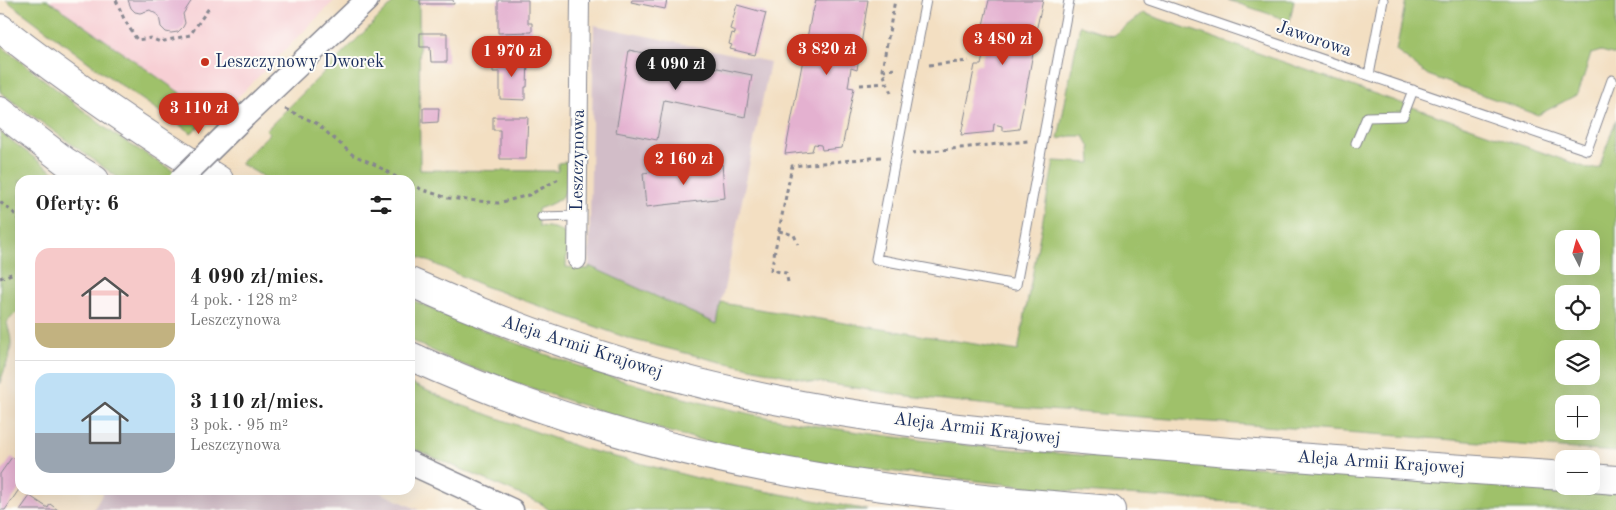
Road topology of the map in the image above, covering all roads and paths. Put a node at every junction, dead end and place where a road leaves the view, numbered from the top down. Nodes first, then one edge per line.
1 (116, 0) edge
2 (367, 0) edge
3 (580, 0) edge
4 (895, 0) edge
5 (926, 0) edge
6 (1069, 0) edge
7 (1149, 0) edge
8 (1383, 0) edge
9 (209, 8) dead end
10 (0, 28) edge
11 (968, 61) dead end
12 (914, 67) junction
13 (894, 69) dead end
14 (882, 70) junction
15 (1369, 74) junction
16 (1612, 80) dead end
17 (888, 83) junction
18 (860, 85) dead end
19 (1413, 90) junction
20 (890, 101) dead end
21 (280, 107) dead end
22 (0, 111) edge
23 (1043, 140) junction
24 (1356, 143) dead end
25 (881, 148) dead end
26 (896, 155) junction
27 (578, 174) junction
28 (87, 175) edge
29 (185, 175) edge
30 (211, 175) edge
31 (393, 175) edge
32 (415, 186) edge
33 (0, 202) edge
34 (15, 214) edge
35 (578, 216) junction
36 (542, 217) dead end
37 (779, 231) junction
38 (798, 244) dead end
39 (577, 260) dead end
40 (15, 273) edge
41 (0, 278) edge
42 (788, 282) dead end
43 (415, 284) edge
44 (415, 358) edge
45 (415, 465) edge
46 (1555, 475) edge
47 (1600, 479) edge
48 (1616, 480) edge
49 (512, 510) edge
50 (1111, 510) edge

1 - 9 path
2 - 29 street, bridge
3 - 27 street, Leszczynowa
4 - 14 path
5 - 12 lane
6 - 23 lane
7 - 15 lane, Jaworowa
8 - 15 lane, Jaworowa
10 - 30 main road
11 - 12 path
12 - 26 lane
13 - 14 path
14 - 17 path
15 - 19 lane
16 - 19 lane
17 - 18 path
17 - 20 path
19 - 24 lane
21 - 31 path
22 - 28 main road
23 - 26 path
23 - 26 lane
25 - 37 path
27 - 32 path
27 - 35 street, Leszczynowa
33 - 34 path
35 - 36 lane
35 - 39 street, Leszczynowa
37 - 38 path
37 - 42 path
40 - 41 path
43 - 46 main road, Aleja Armii Krajowej
44 - 50 main road
45 - 49 street
47 - 48 main road

